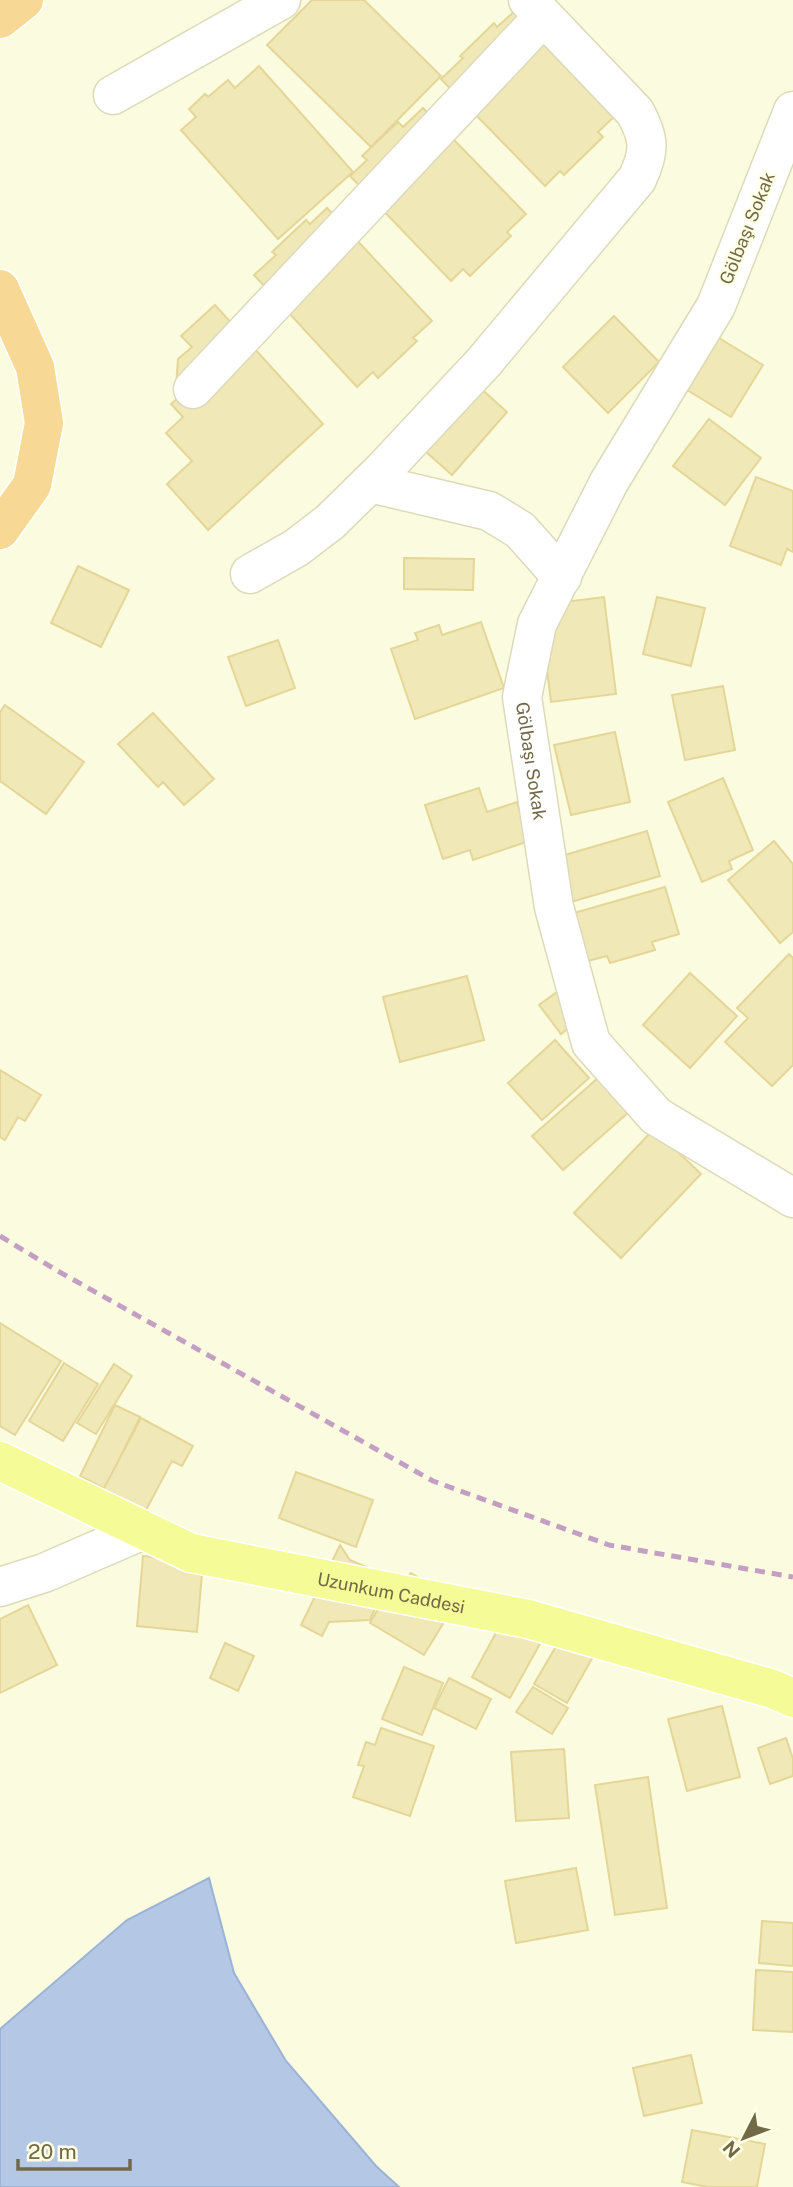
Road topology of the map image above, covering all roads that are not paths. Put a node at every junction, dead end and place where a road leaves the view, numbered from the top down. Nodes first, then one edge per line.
1 (281, 0) edge
2 (536, 8) edge
3 (113, 95) dead end
4 (793, 111) edge
5 (0, 289) edge
6 (193, 389) dead end
7 (370, 483) junction
8 (0, 530) edge
9 (250, 574) dead end
10 (562, 577) junction
11 (793, 1198) edge
12 (0, 1461) edge
13 (144, 1530) junction
14 (0, 1587) edge
15 (793, 1698) edge

1 - 3 street
2 - 6 street
2 - 7 street
4 - 10 street, Gölbaşı Sokak
5 - 8 highway
7 - 9 street
7 - 10 street
10 - 11 street, Gölbaşı Sokak
12 - 13 main road, Uzunkum Caddesi
13 - 14 street
13 - 15 main road, Uzunkum Caddesi

